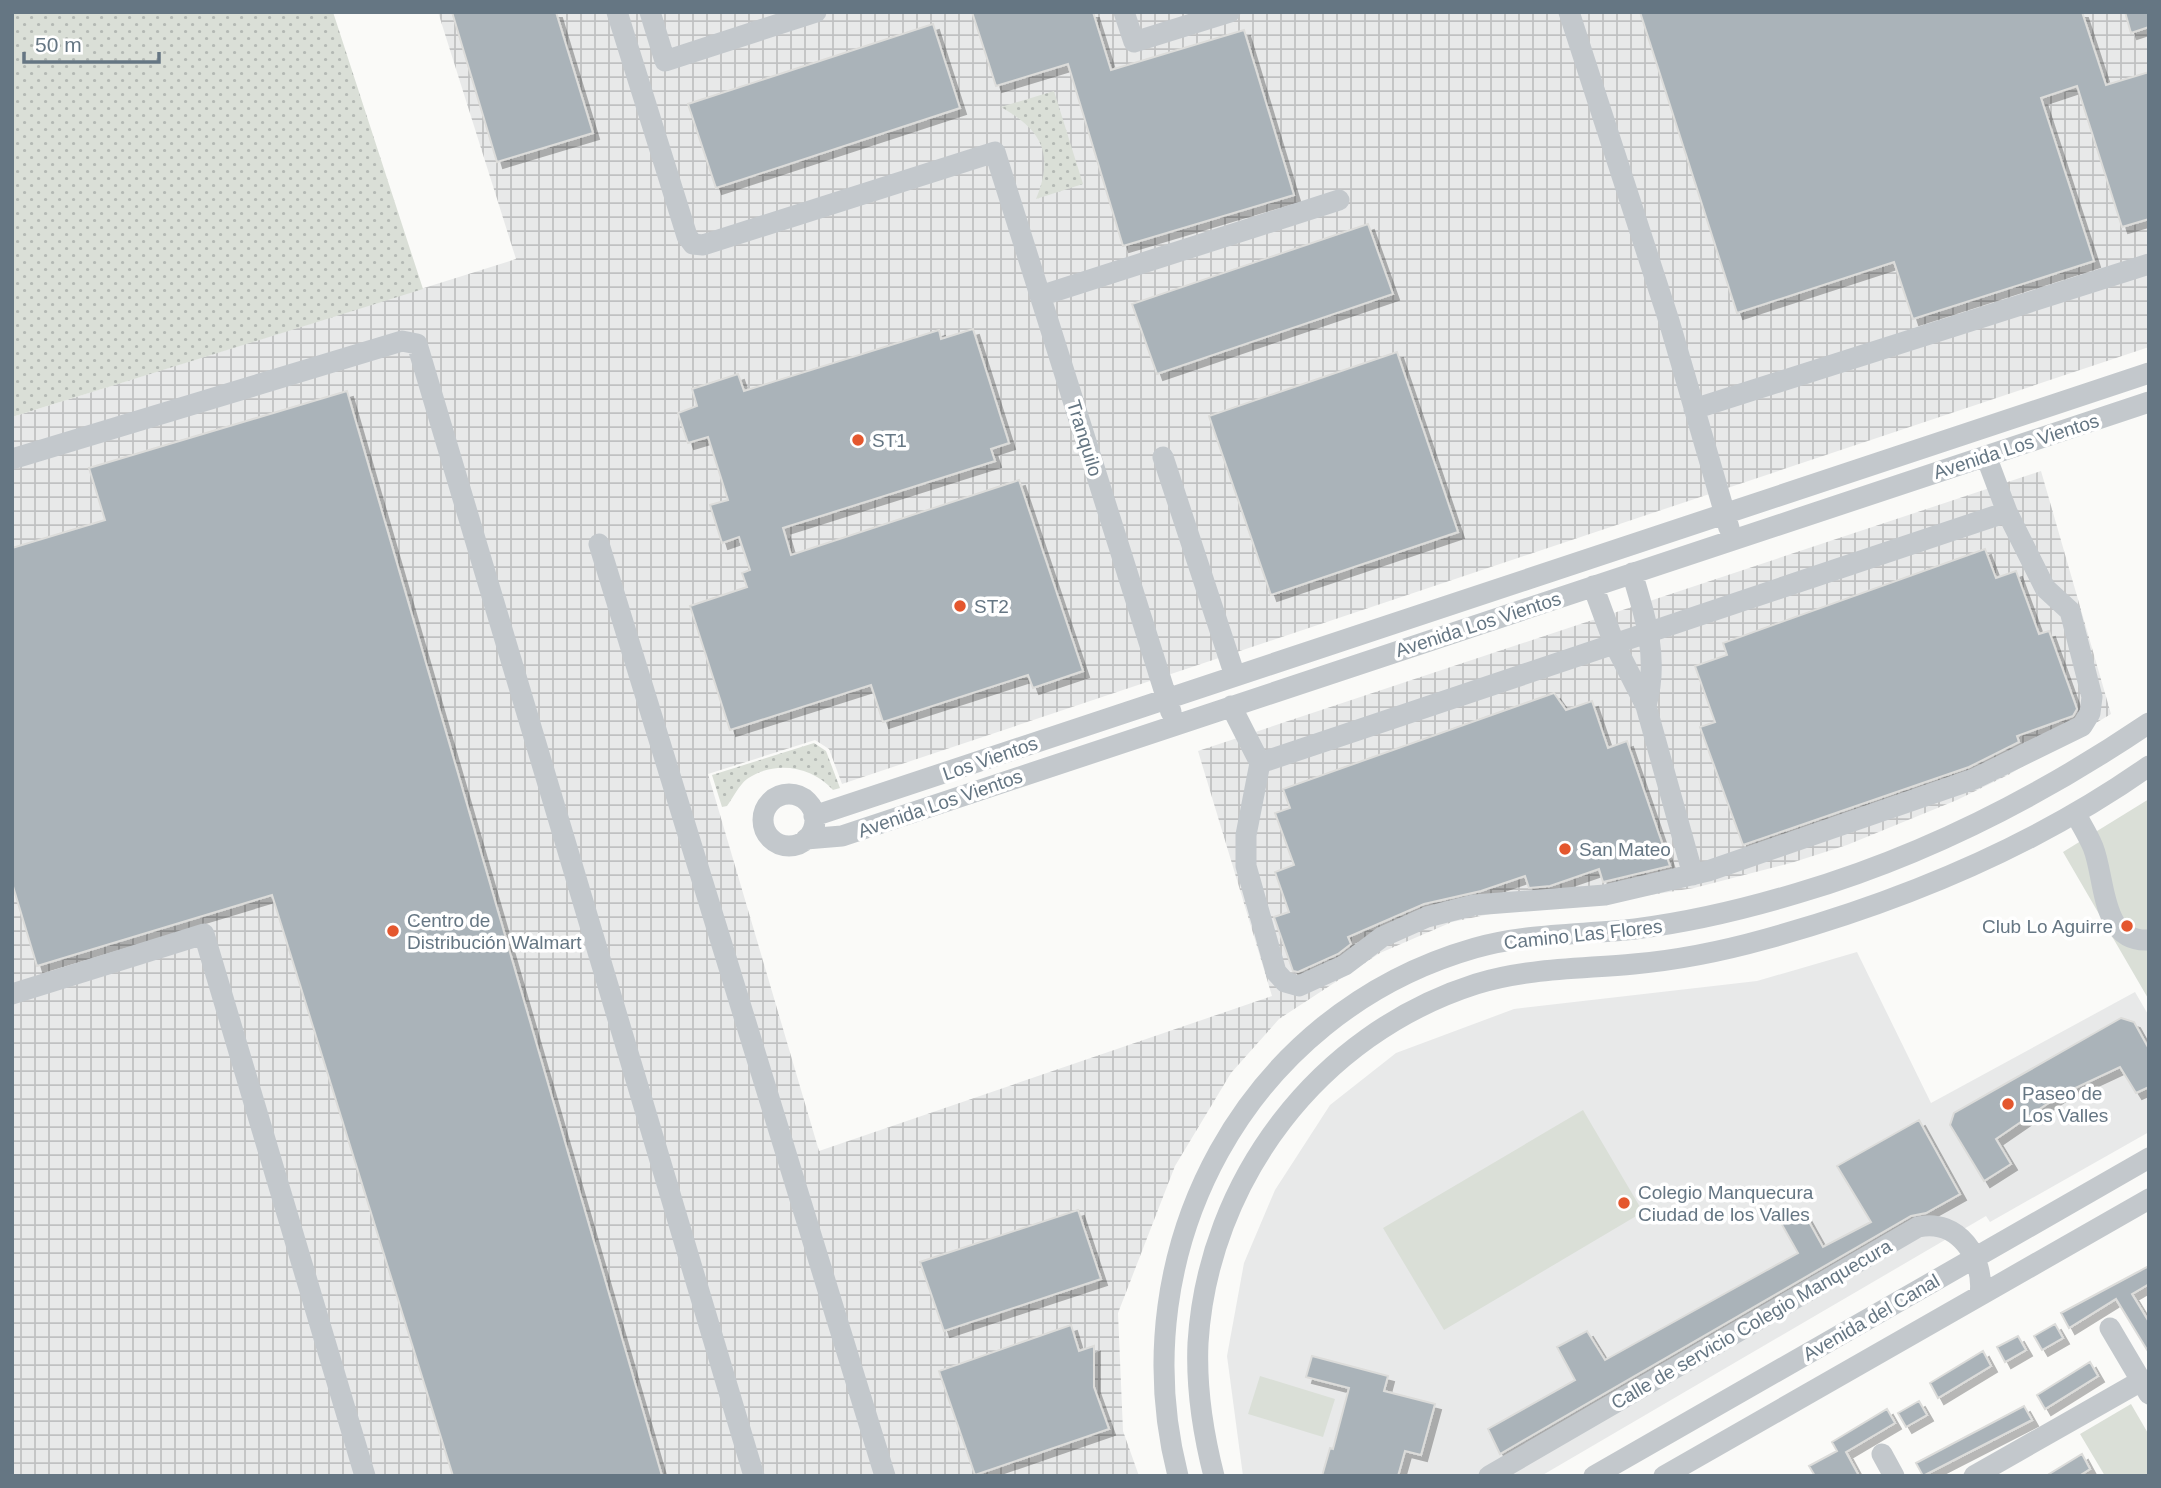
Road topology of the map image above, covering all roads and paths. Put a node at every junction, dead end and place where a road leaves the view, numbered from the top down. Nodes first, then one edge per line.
1 (617, 12) edge
2 (650, 12) edge
3 (816, 12) edge
4 (1124, 12) edge
5 (1230, 12) edge
6 (1569, 12) edge
7 (1339, 200) dead end
8 (2149, 264) edge
9 (1040, 296) junction
10 (2149, 373) edge
11 (2149, 402) edge
12 (1694, 409) junction
13 (1986, 456) junction
14 (1163, 457) dead end
15 (12, 459) edge
16 (2007, 512) junction
17 (1724, 514) junction
18 (1733, 540) junction
19 (599, 544) dead end
20 (1632, 573) junction
21 (1593, 586) junction
22 (1649, 632) junction
23 (1615, 643) junction
24 (1235, 676) junction
25 (1166, 699) junction
26 (1231, 706) junction
27 (1646, 706) junction
28 (2149, 723) edge
29 (1174, 724) junction
30 (1260, 762) junction
31 (2149, 766) edge
32 (2075, 813) junction
33 (814, 816) junction
34 (806, 839) junction
35 (1693, 875) junction
36 (2149, 940) edge
37 (12, 994) edge
38 (2149, 1158) edge
39 (2149, 1199) edge
40 (1974, 1258) junction
41 (1980, 1295) junction
42 (2110, 1328) dead end
43 (2145, 1387) edge
44 (1882, 1454) dead end
45 (365, 1476) edge
46 (754, 1476) edge
47 (885, 1476) edge
48 (1178, 1476) edge
49 (1214, 1476) edge
50 (1489, 1476) edge
51 (1594, 1476) edge
52 (1664, 1476) edge
53 (1894, 1476) edge
54 (1974, 1476) edge

1 - 9 street, Tranquilo
2 - 3 street
4 - 5 street
6 - 12 street
7 - 9 street
8 - 12 street
9 - 25 street, Tranquilo
10 - 17 street, Avenida Los Vientos
11 - 13 street, Avenida Los Vientos
12 - 17 street
13 - 16 street
13 - 18 street, Avenida Los Vientos
14 - 24 street
15 - 46 street
16 - 22 street
16 - 35 street
17 - 18 street
17 - 24 street, Avenida Los Vientos
18 - 20 street, Avenida Los Vientos
19 - 47 street
20 - 21 street, Avenida Los Vientos
20 - 22 street
21 - 23 street
21 - 26 street, Avenida Los Vientos
22 - 23 street
22 - 27 street
23 - 27 street
23 - 30 street
24 - 25 street, Avenida Los Vientos
25 - 29 street, Tranquilo
25 - 33 street, Los Vientos
26 - 29 street, Avenida Los Vientos
26 - 30 street
27 - 35 street
28 - 48 street, Camino Las Flores
29 - 34 street, Avenida Los Vientos
30 - 35 street
31 - 32 street, Camino Las Flores
32 - 36 street
32 - 49 street, Camino Las Flores
33 - 34 street
33 - 34 street, Avenida Los Vientos
37 - 45 street
38 - 40 street, Avenida del Canal
39 - 41 street, Avenida del Canal
40 - 41 street, Calle de servicio Colegio Manquecura
40 - 50 street, Calle de servicio Colegio Manquecura
40 - 51 street, Avenida del Canal
41 - 52 street, Avenida del Canal
42 - 43 street
43 - 54 street
44 - 53 street

